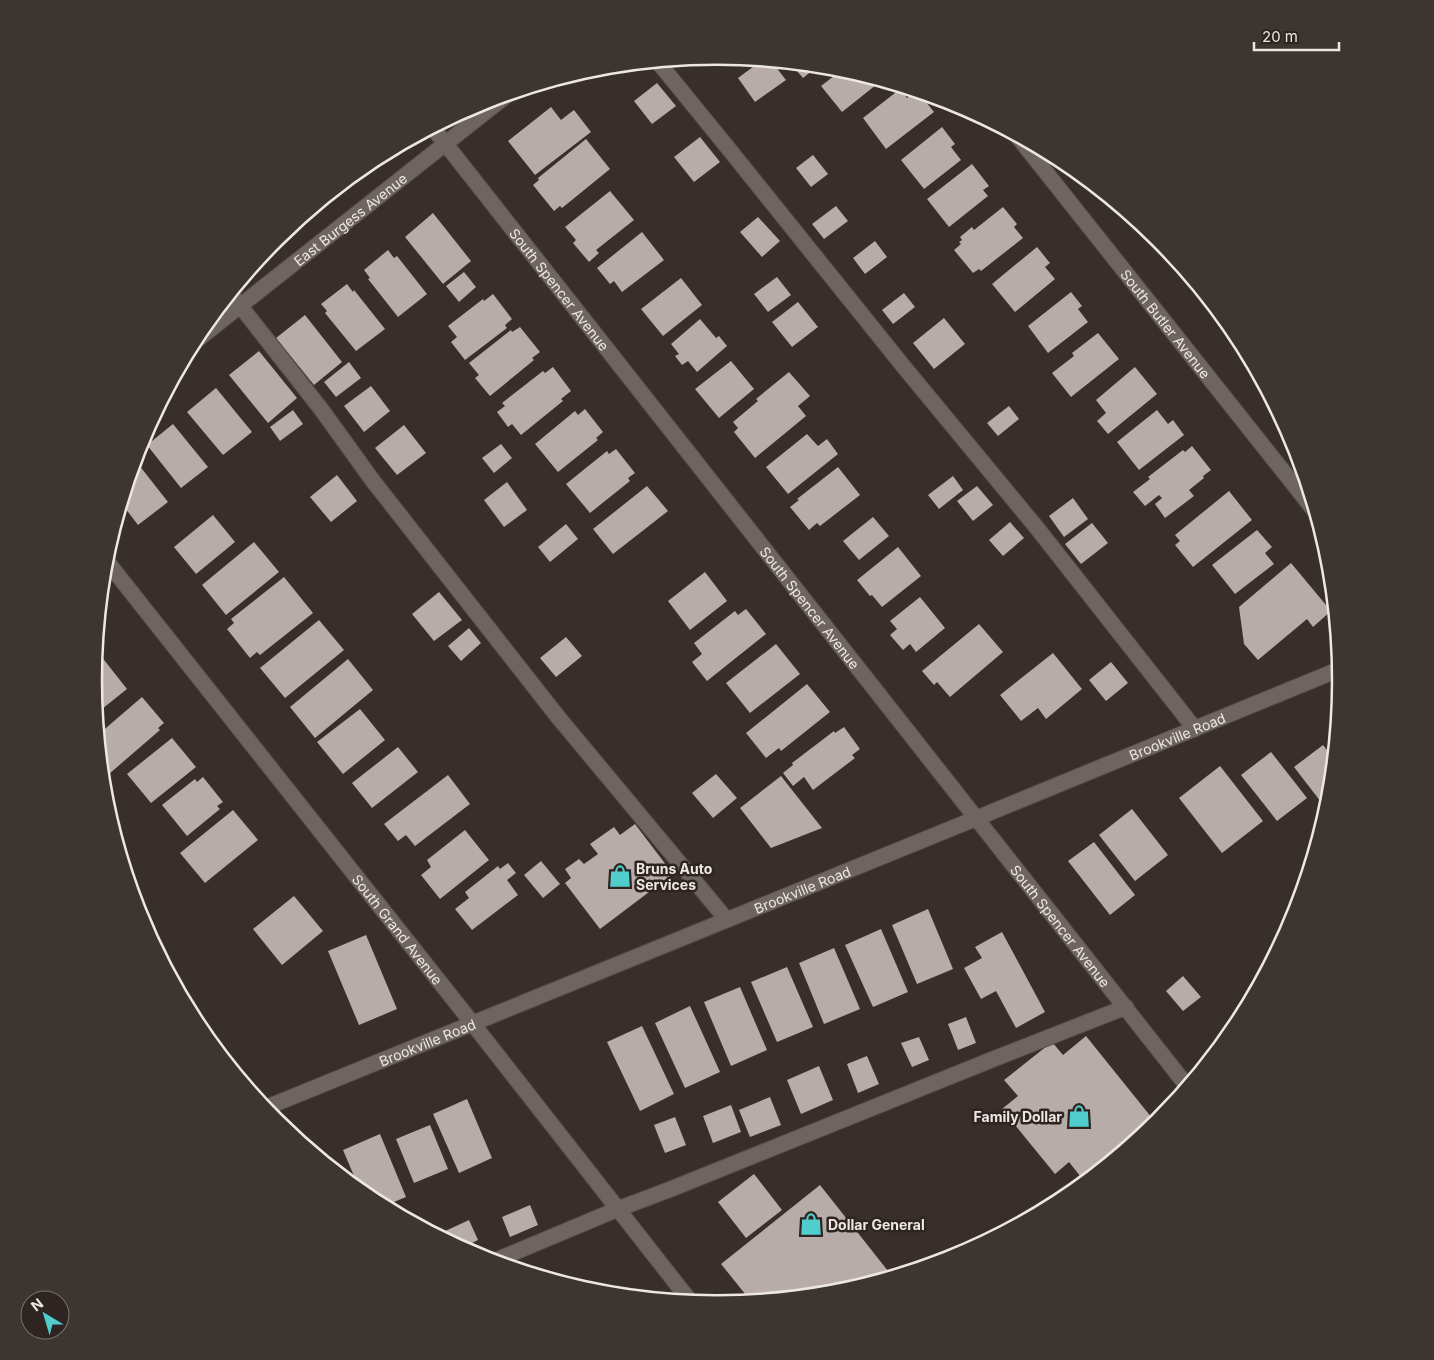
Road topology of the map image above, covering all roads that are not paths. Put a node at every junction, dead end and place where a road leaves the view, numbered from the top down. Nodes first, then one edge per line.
1 (662, 67) edge
2 (489, 109) edge
3 (437, 132) edge
4 (446, 144) junction
5 (1027, 148) edge
6 (236, 300) edge
7 (226, 310) edge
8 (1304, 497) edge
9 (113, 568) edge
10 (1332, 672) edge
11 (1194, 729) junction
12 (978, 818) junction
13 (727, 920) junction
14 (1126, 1008) junction
15 (473, 1024) junction
16 (1183, 1081) edge
17 (273, 1105) edge
18 (618, 1209) junction
19 (505, 1257) edge
20 (685, 1294) edge

1 - 11 street
2 - 4 street, East Burgess Avenue
3 - 4 street, South Spencer Avenue
4 - 6 street, East Burgess Avenue
4 - 12 street, South Spencer Avenue
5 - 8 street, South Butler Avenue
6 - 7 street, East Burgess Avenue
6 - 13 street
9 - 15 street, South Grand Avenue
10 - 11 street, Brookville Road
11 - 12 street, Brookville Road
12 - 13 street, Brookville Road
12 - 14 street, South Spencer Avenue
13 - 15 street, Brookville Road
14 - 16 street, South Spencer Avenue
14 - 18 street
15 - 17 street, Brookville Road
15 - 18 street, South Grand Avenue
18 - 19 street
18 - 20 street, South Grand Avenue

